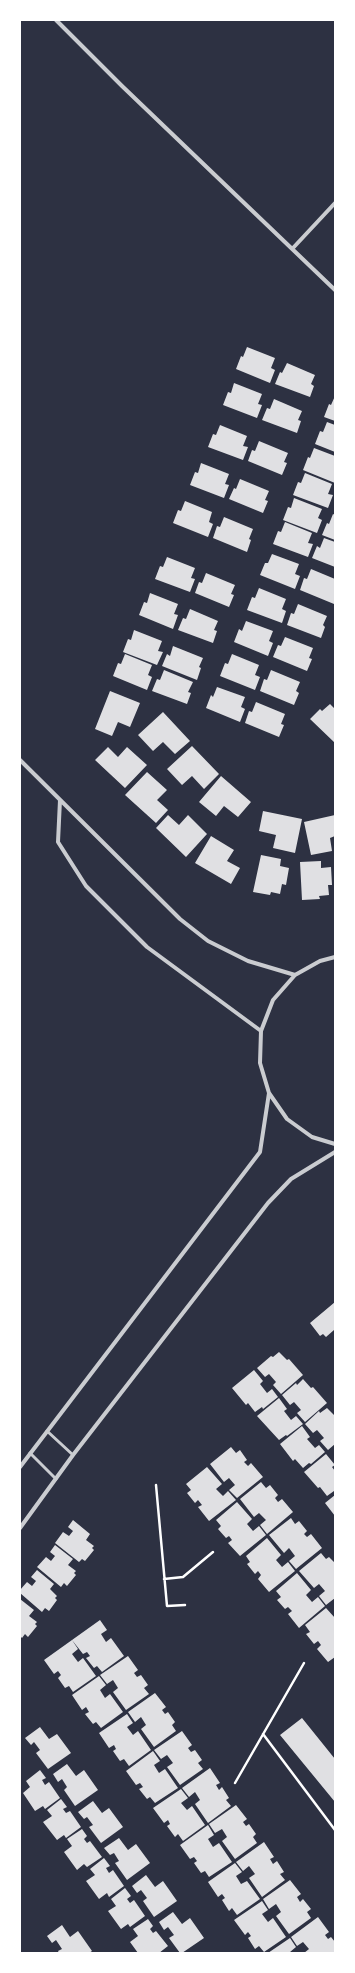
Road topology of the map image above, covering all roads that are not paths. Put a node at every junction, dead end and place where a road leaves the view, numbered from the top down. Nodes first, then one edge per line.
1 (56, 20) edge
2 (335, 202) edge
3 (293, 248) junction
4 (335, 290) edge
5 (20, 760) edge
6 (60, 800) junction
7 (335, 957) edge
8 (295, 975) junction
9 (261, 1031) junction
10 (269, 1093) junction
11 (335, 1144) edge
12 (335, 1152) edge
13 (47, 1431) junction
14 (30, 1453) junction
15 (74, 1456) junction
16 (20, 1467) edge
17 (56, 1479) junction
18 (20, 1528) edge

1 - 3 street
2 - 3 street
3 - 4 street
5 - 6 street
6 - 8 street
6 - 9 street
7 - 8 street
8 - 9 street
9 - 10 street
10 - 11 street
10 - 13 street
12 - 15 street
13 - 14 street
13 - 15 lane
14 - 16 street
14 - 17 lane
15 - 17 street
17 - 18 street

